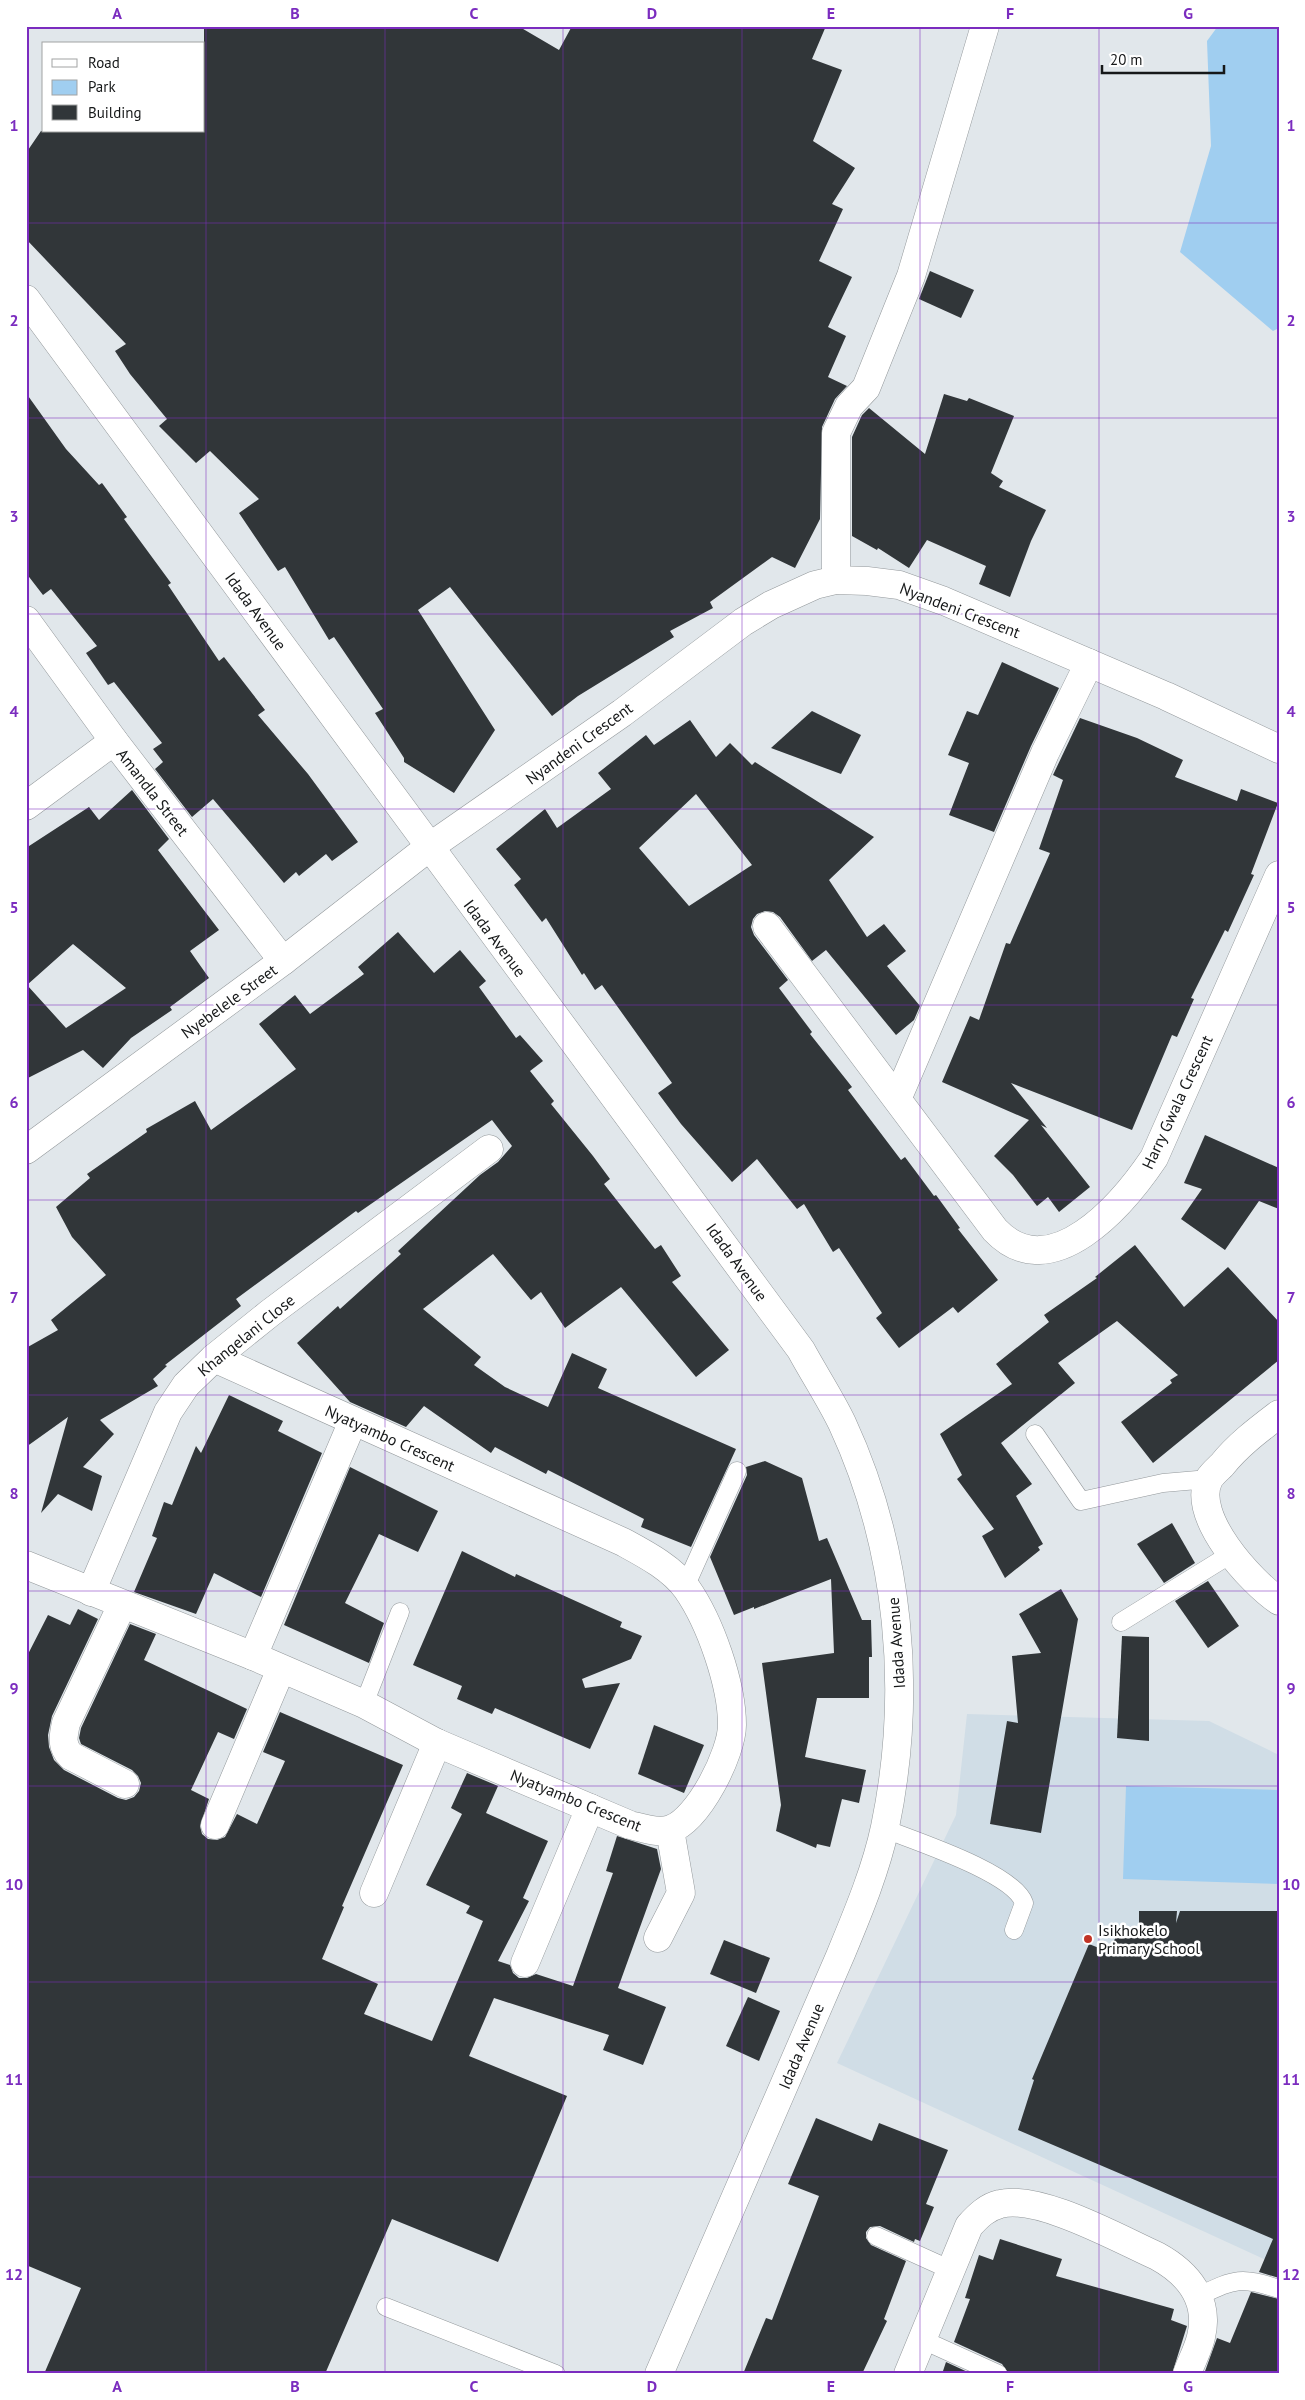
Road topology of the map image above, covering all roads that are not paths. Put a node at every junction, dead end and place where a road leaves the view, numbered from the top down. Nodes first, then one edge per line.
1 (986, 26) edge
2 (26, 299) edge
3 (836, 580) junction
4 (26, 620) edge
5 (1089, 663) junction
6 (114, 741) junction
7 (1279, 749) edge
8 (26, 806) edge
9 (428, 848) junction
10 (1279, 875) edge
11 (767, 926) dead end
12 (284, 961) junction
13 (898, 1097) junction
14 (489, 1149) dead end
15 (26, 1150) edge
16 (214, 1358) junction
17 (1279, 1414) edge
18 (352, 1421) junction
19 (1035, 1434) dead end
20 (737, 1471) dead end
21 (1209, 1480) junction
22 (1231, 1554) junction
23 (26, 1564) edge
24 (685, 1587) junction
25 (91, 1592) junction
26 (1279, 1602) edge
27 (122, 1605) junction
28 (400, 1612) dead end
29 (1121, 1622) dead end
30 (252, 1656) junction
31 (281, 1669) junction
32 (364, 1704) junction
33 (437, 1743) junction
34 (125, 1784) dead end
35 (590, 1808) junction
36 (216, 1825) dead end
37 (885, 1829) junction
38 (670, 1830) junction
39 (374, 1893) dead end
40 (1014, 1930) dead end
41 (658, 1938) dead end
42 (525, 1963) dead end
43 (876, 2236) dead end
44 (951, 2270) junction
45 (1279, 2289) edge
46 (1199, 2296) junction
47 (386, 2307) dead end
48 (923, 2340) junction
49 (556, 2374) edge
50 (660, 2374) edge
51 (908, 2374) edge
52 (998, 2374) edge
53 (1187, 2374) edge

1 - 3 street
2 - 9 street, Idada Avenue
3 - 5 street, Nyandeni Crescent
3 - 9 street, Nyandeni Crescent
4 - 6 street, Amandla Street
5 - 7 street, Nyandeni Crescent
5 - 13 street
6 - 8 street
6 - 12 street, Amandla Street
9 - 12 street, Nyebelele Street
9 - 37 street, Idada Avenue
10 - 13 street, Harry Gwala Crescent
11 - 13 street, Harry Gwala Crescent
12 - 15 street, Nyebelele Street
14 - 16 street, Khangelani Close
16 - 18 street, Nyatyambo Crescent
16 - 25 street, Khangelani Close
17 - 21 street
18 - 24 street, Nyatyambo Crescent
18 - 30 street
19 - 21 lane
20 - 24 lane
21 - 22 street
22 - 26 street
22 - 29 lane
23 - 25 street, Nyatyambo Crescent
24 - 38 street, Nyatyambo Crescent
25 - 27 street, Nyatyambo Crescent
27 - 30 street, Nyatyambo Crescent
27 - 34 street
28 - 32 lane
30 - 31 street, Nyatyambo Crescent
31 - 32 street, Nyatyambo Crescent
31 - 36 street
32 - 33 street, Nyatyambo Crescent
33 - 35 street, Nyatyambo Crescent
33 - 39 street
35 - 38 street, Nyatyambo Crescent
35 - 42 street
37 - 40 lane
37 - 50 street, Idada Avenue
38 - 41 street
43 - 44 lane
44 - 46 street
44 - 48 street
45 - 46 lane
46 - 53 street
47 - 49 lane
48 - 51 street
48 - 52 lane

